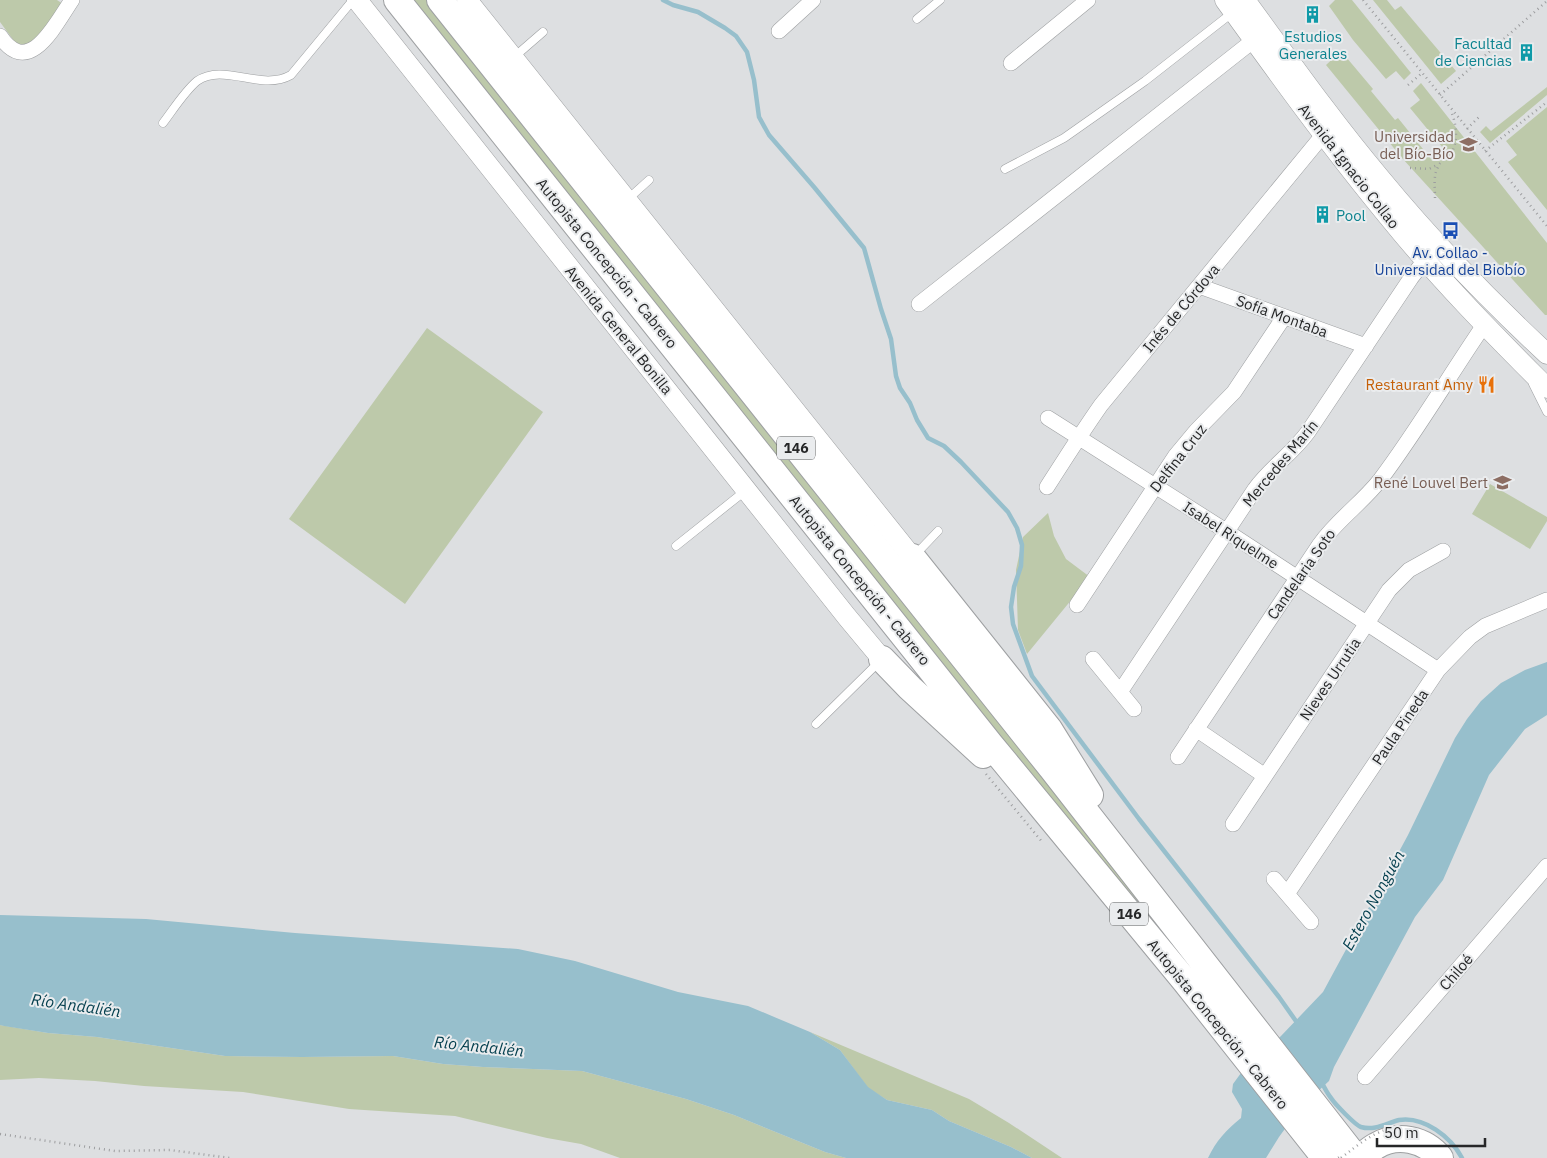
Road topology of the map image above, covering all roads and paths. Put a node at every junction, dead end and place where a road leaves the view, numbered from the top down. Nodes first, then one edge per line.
1 (72, 0) edge
2 (352, 0) edge
3 (357, 0) edge
4 (397, 0) edge
5 (440, 0) edge
6 (467, 0) edge
7 (814, 0) edge
8 (940, 0) edge
9 (1088, 0) edge
10 (1363, 0) edge
11 (1547, 1) edge
12 (1235, 4) edge
13 (917, 19) dead end
14 (779, 31) dead end
15 (543, 32) dead end
16 (0, 36) edge
17 (1254, 40) junction
18 (513, 58) junction
19 (1011, 63) dead end
20 (1422, 73) junction
21 (1408, 85) dead end
22 (1440, 95) junction
23 (1547, 102) edge
24 (1450, 107) junction
25 (1479, 117) dead end
26 (163, 123) dead end
27 (1467, 129) junction
28 (1323, 134) junction
29 (1485, 151) junction
30 (1438, 164) junction
31 (1410, 168) dead end
32 (1005, 169) dead end
33 (649, 180) dead end
34 (1435, 198) dead end
35 (627, 200) junction
36 (1547, 226) edge
37 (1425, 260) junction
38 (1199, 286) junction
39 (919, 304) dead end
40 (1284, 316) junction
41 (1484, 325) junction
42 (1366, 346) junction
43 (1547, 354) edge
44 (1517, 358) junction
45 (1547, 388) edge
46 (1547, 412) edge
47 (1048, 418) dead end
48 (1077, 438) junction
49 (1047, 487) dead end
50 (1155, 487) junction
51 (746, 490) junction
52 (938, 531) dead end
53 (1226, 532) junction
54 (676, 546) dead end
55 (1443, 550) dead end
56 (912, 558) junction
57 (1296, 578) junction
58 (1547, 600) edge
59 (1077, 605) dead end
60 (1366, 624) junction
61 (1093, 658) dead end
62 (882, 659) junction
63 (1438, 670) junction
64 (1120, 692) junction
65 (1134, 709) dead end
66 (816, 724) dead end
67 (1196, 729) junction
68 (1178, 756) dead end
69 (982, 769) dead end
70 (1265, 776) junction
71 (1232, 824) dead end
72 (1052, 837) junction
73 (1547, 866) edge
74 (1274, 879) dead end
75 (1288, 894) junction
76 (1151, 896) junction
77 (1311, 922) dead end
78 (1253, 1047) junction
79 (1365, 1077) dead end
80 (1396, 1133) junction
81 (0, 1134) edge
82 (1323, 1143) edge
83 (230, 1158) edge
84 (1341, 1158) edge
85 (1356, 1158) edge
86 (1360, 1158) edge
87 (1440, 1158) edge

1 - 16 street
2 - 26 lane
3 - 51 main road, Avenida General Bonilla
4 - 72 highway, Autopista Concepción - Cabrero / 146
5 - 76 highway, Autopista Concepción - Cabrero / 146
6 - 18 main road
7 - 14 street
8 - 13 lane
9 - 19 street
10 - 20 path
11 - 22 path
12 - 17 main road, Avenida Ignacio Collao
12 - 32 lane
12 - 43 main road, Avenida Ignacio Collao
15 - 18 lane
17 - 28 main road, Avenida Ignacio Collao
17 - 39 street
18 - 35 main road
20 - 21 path
20 - 22 path
22 - 24 path
23 - 29 path
24 - 27 path
24 - 30 path
25 - 27 path
27 - 29 path
28 - 37 main road, Avenida Ignacio Collao
28 - 38 street, Inés de Córdova
29 - 36 path
30 - 31 path
30 - 34 path
33 - 35 lane
35 - 56 main road
37 - 41 main road, Avenida Ignacio Collao
37 - 42 street, Mercedes Marín
38 - 40 street, Sofía Montaba
38 - 48 street, Inés de Córdova
40 - 42 street, Sofía Montaba
40 - 50 street, Delfina Cruz
41 - 44 main road, Avenida Ignacio Collao
41 - 57 street, Candelaria Soto
42 - 53 street, Mercedes Marín
44 - 45 main road, Avenida Ignacio Collao
44 - 46 lane
47 - 48 street, Isabel Riquelme
48 - 49 street, Inés de Córdova
48 - 50 street, Isabel Riquelme
50 - 53 street, Isabel Riquelme
50 - 59 street, Delfina Cruz
51 - 54 lane
51 - 62 main road, Avenida General Bonilla
52 - 56 lane
53 - 57 street, Isabel Riquelme
53 - 64 street, Mercedes Marín
55 - 60 street, Nieves Urrutia
56 - 76 highway
57 - 60 street, Isabel Riquelme
57 - 67 street, Candelaria Soto
58 - 63 street, Paula Pineda
60 - 63 street, Isabel Riquelme
60 - 70 street, Nieves Urrutia
61 - 64 street
62 - 66 lane
62 - 72 highway
63 - 75 street, Paula Pineda
64 - 65 street
67 - 68 street, Candelaria Soto
67 - 70 street
69 - 72 path
70 - 71 street, Nieves Urrutia
72 - 78 highway, Autopista Concepción - Cabrero / 146
73 - 79 street, Chiloé
74 - 75 street
75 - 77 street
76 - 78 highway, Autopista Concepción - Cabrero / 146
78 - 82 highway, Autopista Concepción - Cabrero / 146
80 - 84 path, bridge
80 - 86 highway
80 - 87 highway
81 - 83 path
82 - 85 highway, Autopista Concepción - Cabrero / 146

